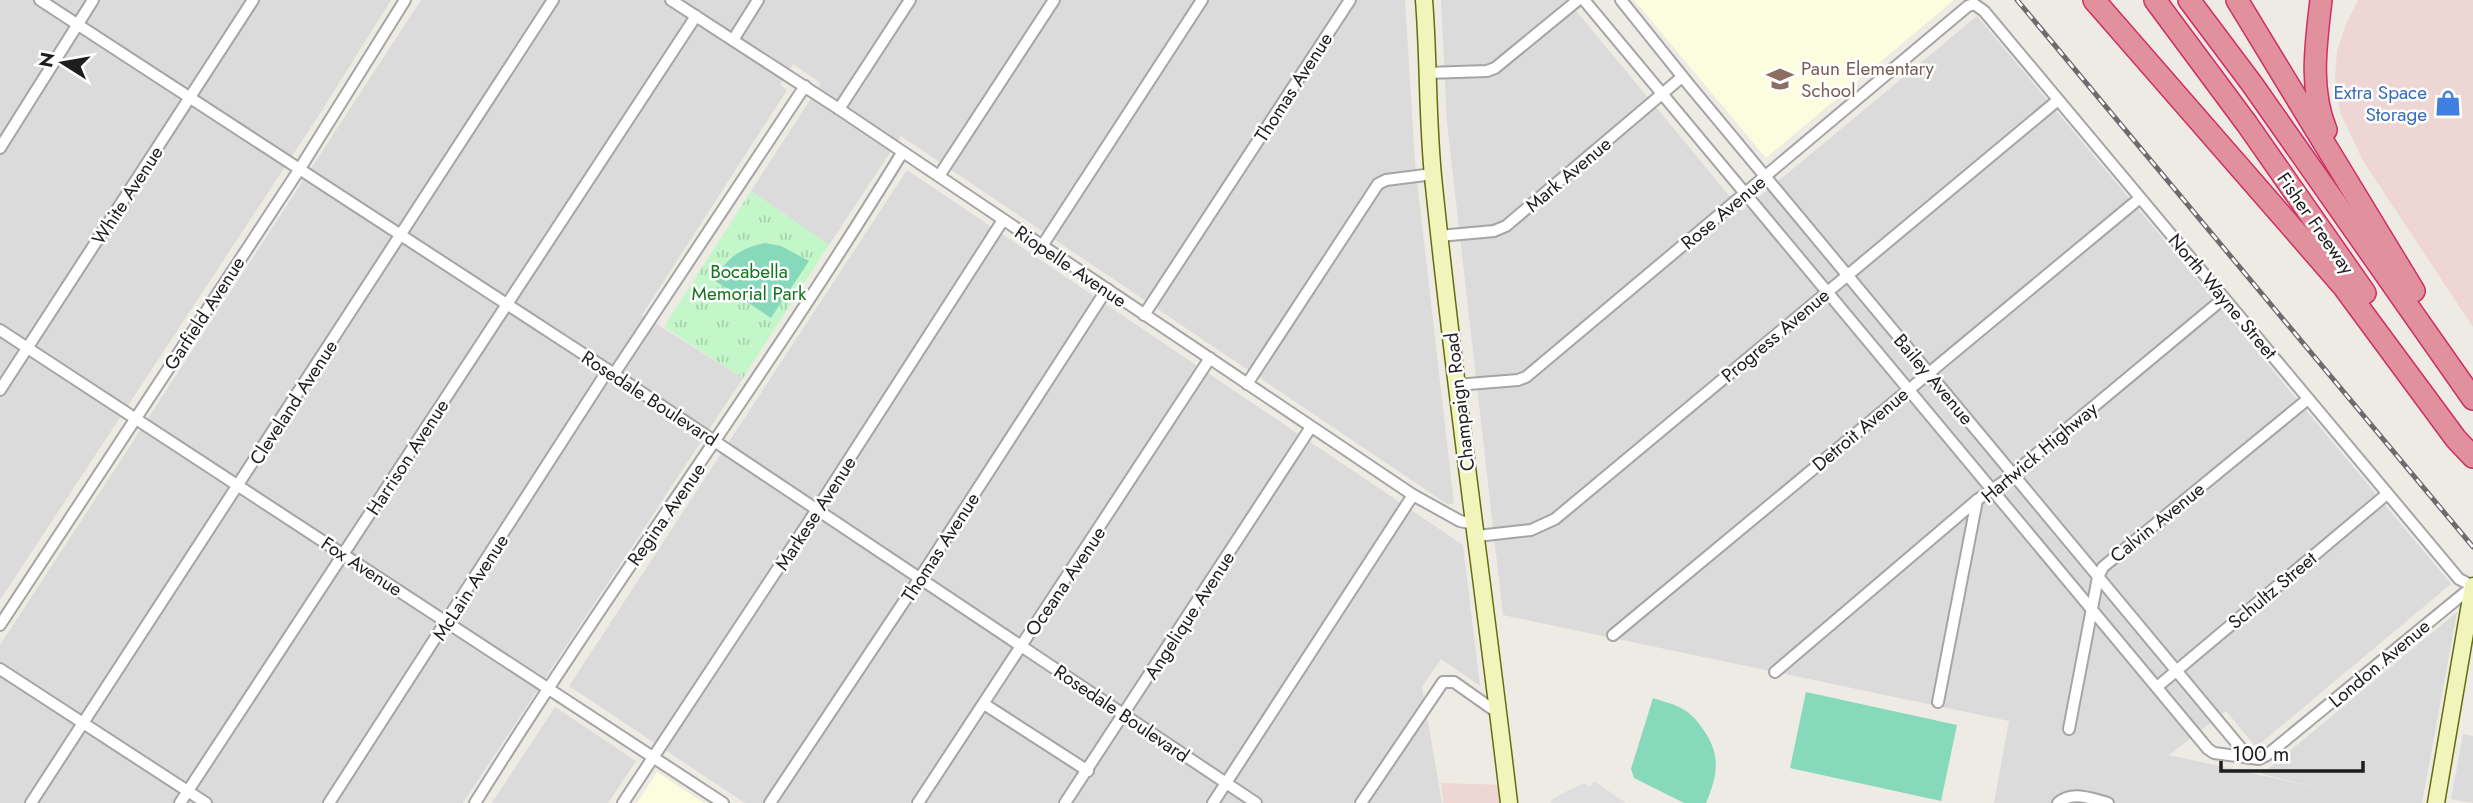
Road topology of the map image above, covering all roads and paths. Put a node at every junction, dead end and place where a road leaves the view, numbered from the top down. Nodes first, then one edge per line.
1 (40, 0) edge
2 (93, 0) edge
3 (253, 0) edge
4 (405, 0) edge
5 (553, 0) edge
6 (671, 0) edge
7 (758, 0) edge
8 (910, 0) edge
9 (1054, 0) edge
10 (1202, 0) edge
11 (1350, 0) edge
12 (1424, 0) edge
13 (1578, 0) edge
14 (1584, 0) edge
15 (1621, 0) edge
16 (2094, 0) edge
17 (2321, 0) edge
18 (2156, 2) edge
19 (1975, 4) joint
20 (2240, 4) edge
21 (2193, 5) edge
22 (696, 16) junction
23 (77, 24) junction
24 (733, 40) junction
25 (1427, 73) junction
26 (1682, 77) junction
27 (805, 86) junction
28 (1662, 94) junction
29 (190, 98) junction
30 (2058, 100) junction
31 (839, 109) junction
32 (0, 148) edge
33 (902, 152) junction
34 (2341, 168) junction
35 (299, 170) junction
36 (1433, 174) junction
37 (939, 176) junction
38 (1765, 177) junction
39 (1746, 194) junction
40 (2140, 198) junction
41 (1003, 220) junction
42 (400, 235) junction
43 (1439, 236) junction
44 (1042, 246) junction
45 (1847, 276) junction
46 (1107, 289) junction
47 (1827, 292) junction
48 (2224, 298) junction
49 (507, 305) junction
50 (1144, 315) junction
51 (0, 330) edge
52 (28, 348) junction
53 (1210, 358) junction
54 (611, 372) junction
55 (1928, 372) junction
56 (1247, 384) junction
57 (1457, 385) junction
58 (1908, 388) junction
59 (0, 390) edge
60 (2471, 397) edge
61 (2308, 399) junction
62 (135, 419) junction
63 (1311, 427) junction
64 (716, 442) junction
65 (2473, 450) edge
66 (2473, 457) edge
67 (2013, 474) junction
68 (239, 486) junction
69 (1992, 489) junction
70 (2388, 494) junction
71 (1413, 495) junction
72 (1978, 500) junction
73 (818, 509) junction
74 (1475, 530) junction
75 (343, 554) junction
76 (920, 577) junction
77 (2098, 577) junction
78 (2473, 586) edge
79 (2092, 612) junction
80 (448, 622) junction
81 (0, 625) edge
82 (1613, 635) dead end
83 (1022, 645) junction
84 (0, 669) edge
85 (2176, 670) junction
86 (1775, 672) dead end
87 (547, 687) junction
88 (2157, 687) junction
89 (1938, 702) dead end
90 (984, 704) junction
91 (1499, 713) junction
92 (1123, 715) junction
93 (83, 723) junction
94 (2068, 729) dead end
95 (653, 757) junction
96 (2249, 758) junction
97 (1088, 771) junction
98 (1226, 783) junction
99 (188, 791) junction
100 (2060, 801) edge
101 (31, 803) edge
102 (180, 803) edge
103 (206, 803) edge
104 (329, 803) edge
105 (475, 803) edge
106 (623, 803) edge
107 (723, 803) edge
108 (770, 803) edge
109 (918, 803) edge
110 (1065, 803) edge
111 (1213, 803) edge
112 (1256, 803) edge
113 (1361, 803) edge
114 (1510, 803) edge
115 (2108, 803) edge
116 (2436, 803) edge

1 - 23 street, Rosedale Boulevard
2 - 23 street
3 - 29 street, White Avenue
4 - 35 street, Garfield Avenue
5 - 42 street, Cleveland Avenue
6 - 22 street, Riopelle Avenue
7 - 24 street
8 - 31 street
9 - 37 street
10 - 44 street
11 - 50 street, Thomas Avenue
12 - 25 street, Champaign Road
13 - 25 street
14 - 28 street, Bailey Avenue
15 - 26 street, Bailey Avenue
16 - 66 highway
17 - 34 highway
18 - 65 highway, Fisher Freeway
19 - 30 street, North Wayne Street
19 - 38 street, Rose Avenue
20 - 34 highway
21 - 60 highway, Fisher Freeway
22 - 24 street, Riopelle Avenue
22 - 49 street, Harrison Avenue
23 - 29 street, Rosedale Boulevard
23 - 32 street
24 - 27 street, Riopelle Avenue
25 - 36 street, Champaign Road
26 - 28 street, Mark Avenue
26 - 38 street, Bailey Avenue
27 - 31 street, Riopelle Avenue
27 - 54 street, McLain Avenue
28 - 39 street, Bailey Avenue
28 - 43 street, Mark Avenue
29 - 35 street, Rosedale Boulevard
29 - 52 street, White Avenue
30 - 40 street, North Wayne Street
30 - 45 street, Progress Avenue
31 - 33 street, Riopelle Avenue
33 - 37 street, Riopelle Avenue
33 - 64 street, Regina Avenue
34 - 60 highway
35 - 42 street, Rosedale Boulevard
35 - 62 street, Garfield Avenue
36 - 43 street, Champaign Road
36 - 56 street
37 - 41 street, Riopelle Avenue
38 - 39 street, Rose Avenue
38 - 45 street, Bailey Avenue
39 - 47 street, Bailey Avenue
39 - 57 street, Rose Avenue
40 - 48 street, North Wayne Street
40 - 55 street, Detroit Avenue
41 - 44 street, Riopelle Avenue
41 - 73 street, Markese Avenue
42 - 49 street, Rosedale Boulevard
42 - 68 street, Cleveland Avenue
43 - 57 street, Champaign Road
44 - 46 street, Riopelle Avenue
45 - 47 street, Progress Avenue
45 - 55 street, Bailey Avenue
46 - 50 street, Riopelle Avenue
46 - 76 street, Thomas Avenue
47 - 58 street, Bailey Avenue
47 - 74 street, Progress Avenue
48 - 61 street, North Wayne Street
48 - 67 street, Hartwick Highway
49 - 54 street, Rosedale Boulevard
49 - 75 street, Harrison Avenue
50 - 53 street, Riopelle Avenue
51 - 52 street, Fox Avenue
52 - 59 street, White Avenue
52 - 62 street, Fox Avenue
53 - 56 street, Riopelle Avenue
53 - 83 street, Oceana Avenue
54 - 64 street, Rosedale Boulevard
54 - 80 street, McLain Avenue
55 - 58 street, Detroit Avenue
55 - 67 street, Bailey Avenue
56 - 63 street, Riopelle Avenue
57 - 74 street, Champaign Road
58 - 69 street, Bailey Avenue
58 - 82 street, Detroit Avenue
61 - 70 street, North Wayne Street
61 - 77 street, Calvin Avenue
62 - 68 street, Fox Avenue
62 - 81 street, Garfield Avenue
63 - 71 street, Riopelle Avenue
63 - 92 street, Angelique Avenue
64 - 73 street, Rosedale Boulevard
64 - 87 street, Regina Avenue
67 - 69 street, Hartwick Highway
67 - 77 street, Bailey Avenue
68 - 75 street, Fox Avenue
68 - 93 street, Cleveland Avenue
69 - 72 street, Hartwick Highway
69 - 79 street, Bailey Avenue
70 - 78 street, North Wayne Street
70 - 85 street, Schultz Street
71 - 74 street, Riopelle Avenue
71 - 98 street
72 - 86 street
72 - 89 street, Hartwick Highway
73 - 76 street, Rosedale Boulevard
73 - 95 street, Markese Avenue
74 - 91 street, Champaign Road
75 - 80 street, Fox Avenue
75 - 99 street, Harrison Avenue
76 - 83 street, Rosedale Boulevard
76 - 108 street, Thomas Avenue
77 - 79 street, Calvin Avenue
77 - 85 street, Bailey Avenue
78 - 96 street, London Avenue
78 - 116 street
79 - 88 street, Bailey Avenue
79 - 94 street, Calvin Avenue
80 - 87 street, Fox Avenue
80 - 104 street, McLain Avenue
83 - 90 street, Oceana Avenue
83 - 92 street, Rosedale Boulevard
84 - 93 street
85 - 88 street, Schultz Street
85 - 96 street, Bailey Avenue
87 - 95 street, Fox Avenue
87 - 105 street, Regina Avenue
88 - 96 street, Bailey Avenue
90 - 97 street
90 - 109 street, Oceana Avenue
91 - 113 street
91 - 114 street, Champaign Road
92 - 97 street, Angelique Avenue
92 - 98 street, Rosedale Boulevard
93 - 99 street
93 - 101 street, Cleveland Avenue
95 - 106 street, Markese Avenue
95 - 107 street, Fox Avenue
97 - 110 street, Angelique Avenue
98 - 111 street
98 - 112 street, Rosedale Boulevard
99 - 102 street, Harrison Avenue
99 - 103 street
100 - 115 street

